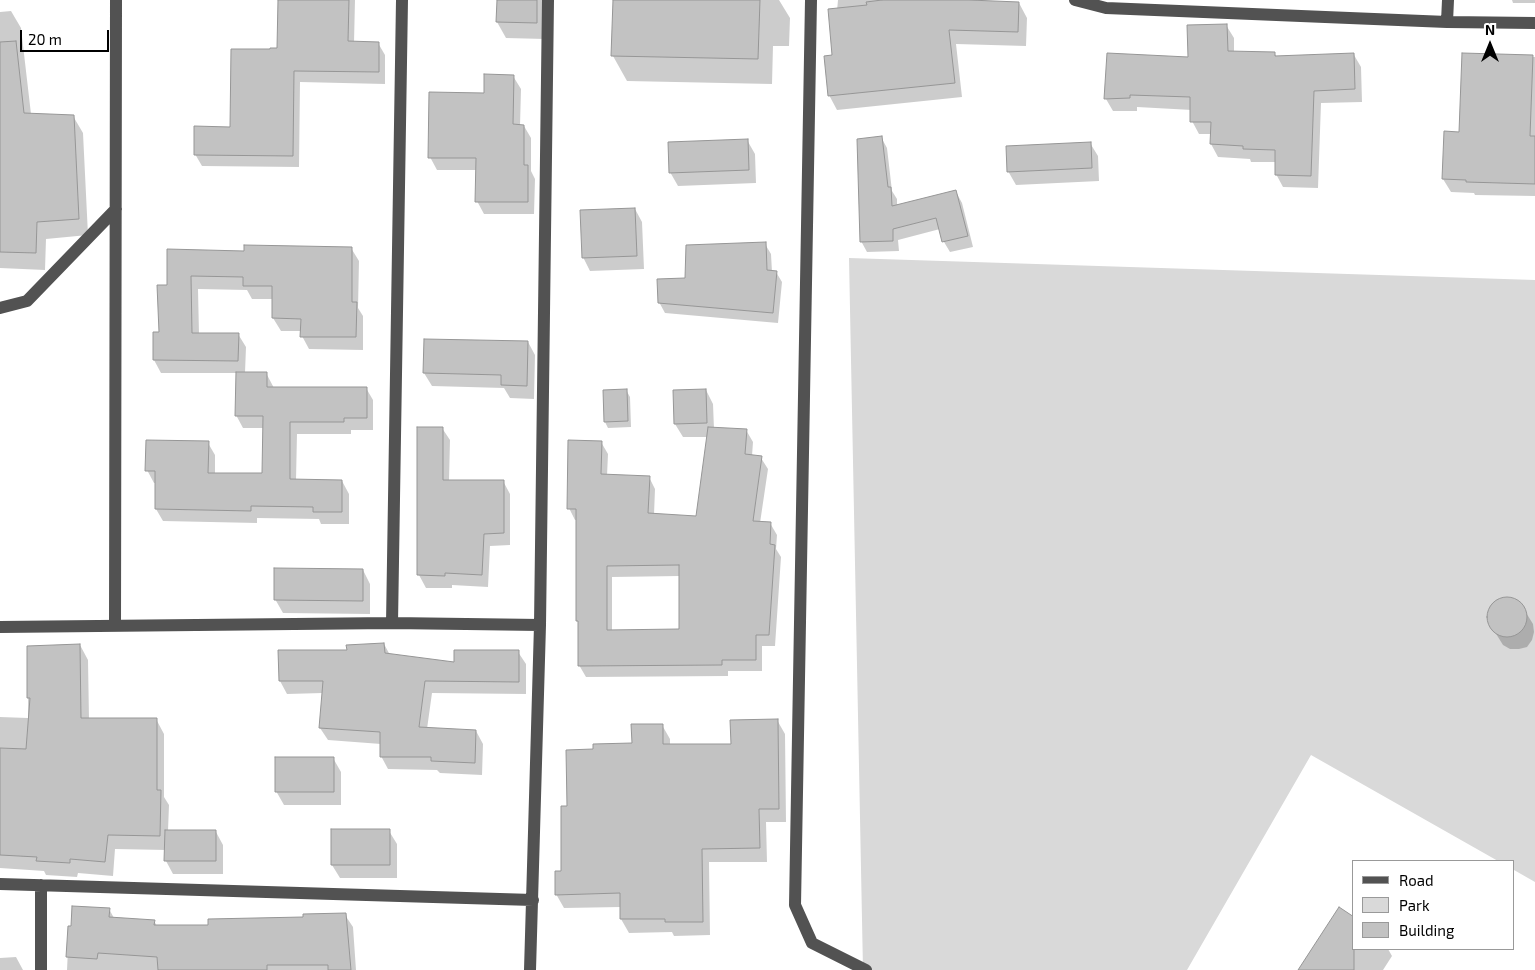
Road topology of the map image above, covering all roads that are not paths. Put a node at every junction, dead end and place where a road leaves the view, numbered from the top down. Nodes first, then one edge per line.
1 (116, 0) edge
2 (402, 0) edge
3 (548, 0) edge
4 (811, 0) edge
5 (1074, 0) edge
6 (1448, 0) edge
7 (1447, 22) junction
8 (1535, 23) edge
9 (116, 209) junction
10 (0, 308) edge
11 (392, 623) junction
12 (540, 625) junction
13 (0, 626) edge
14 (114, 626) junction
15 (0, 884) edge
16 (41, 885) junction
17 (533, 900) junction
18 (41, 970) edge
19 (530, 970) edge
20 (866, 970) edge

1 - 9 street
2 - 11 street
3 - 12 street
4 - 20 street
5 - 7 street
6 - 7 street
7 - 8 street
9 - 10 street
9 - 14 street
11 - 12 street
11 - 14 street
12 - 17 street
13 - 14 street
15 - 16 street
16 - 17 street
16 - 18 street
17 - 19 street

